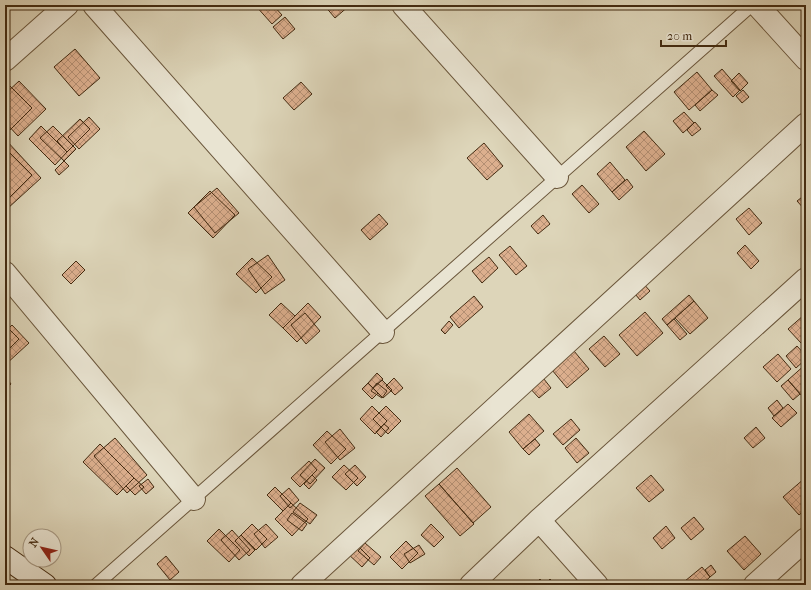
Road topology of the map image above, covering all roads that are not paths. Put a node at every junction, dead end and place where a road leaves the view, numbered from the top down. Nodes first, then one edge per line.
1 (68, 5) edge
2 (94, 5) edge
3 (403, 5) edge
4 (752, 5) edge
5 (757, 5) edge
6 (806, 59) edge
7 (5, 60) edge
8 (806, 124) edge
9 (557, 177) junction
10 (5, 273) edge
11 (806, 279) edge
12 (383, 332) junction
13 (194, 498) junction
14 (539, 520) junction
15 (806, 539) edge
16 (5, 557) edge
17 (45, 585) edge
18 (96, 585) edge
19 (302, 585) edge
20 (471, 585) edge
21 (597, 585) edge
22 (755, 585) edge

1 - 7 street
2 - 12 street
3 - 9 street
4 - 9 lane
5 - 6 street
8 - 19 street
9 - 12 lane
10 - 13 street
11 - 14 street
12 - 13 lane
13 - 18 lane
14 - 20 street
14 - 21 street
15 - 22 street
16 - 17 street

